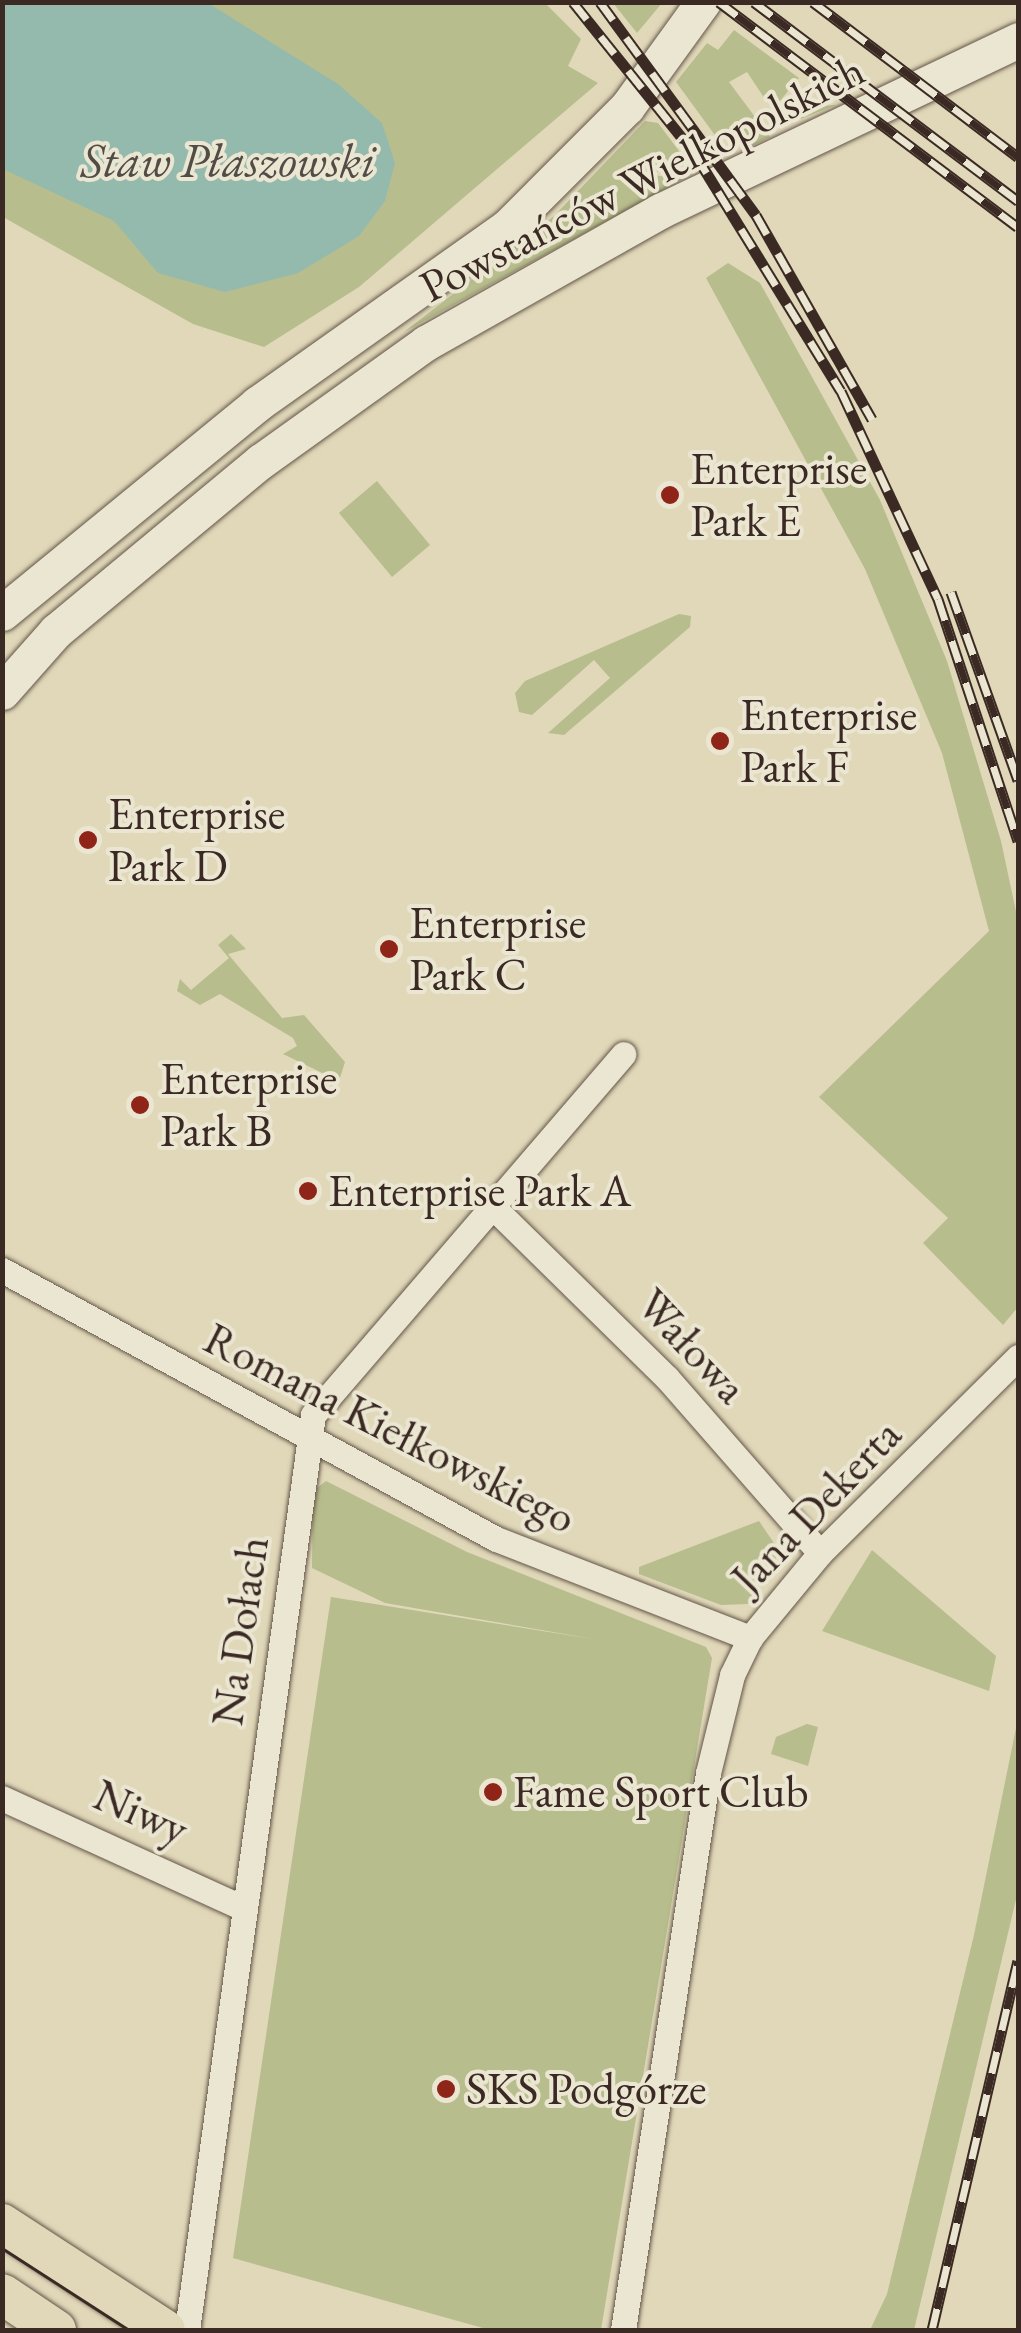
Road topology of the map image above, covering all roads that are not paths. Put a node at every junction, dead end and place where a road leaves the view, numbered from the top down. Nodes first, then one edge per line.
1 (703, 2) edge
2 (1018, 40) edge
3 (2, 613) edge
4 (56, 631) junction
5 (2, 668) edge
6 (2, 692) edge
7 (623, 1054) dead end
8 (492, 1206) junction
9 (2, 1270) edge
10 (1018, 1357) edge
11 (308, 1439) junction
12 (820, 1552) junction
13 (750, 1638) junction
14 (2, 1798) edge
15 (243, 1908) junction
16 (2, 2224) edge
17 (2, 2294) edge
18 (56, 2330) edge
19 (165, 2330) edge
20 (186, 2330) edge
21 (623, 2330) edge

1 - 3 main road, Powstańców Wielkopolskich
2 - 4 main road, Powstańców Wielkopolskich
4 - 5 main road
4 - 6 main road, Powstańców Wielkopolskich
7 - 8 street, Na Dołach
8 - 11 street, Na Dołach
8 - 12 street, Wałowa
9 - 11 street, Romana Kiełkowskiego
10 - 12 street, Jana Dekerta
11 - 13 street, Romana Kiełkowskiego
11 - 15 street, Na Dołach
12 - 13 street, Jana Dekerta
13 - 21 street, Jana Dekerta
14 - 15 street, Niwy
15 - 20 street, Na Dołach
16 - 19 main road
17 - 18 main road

